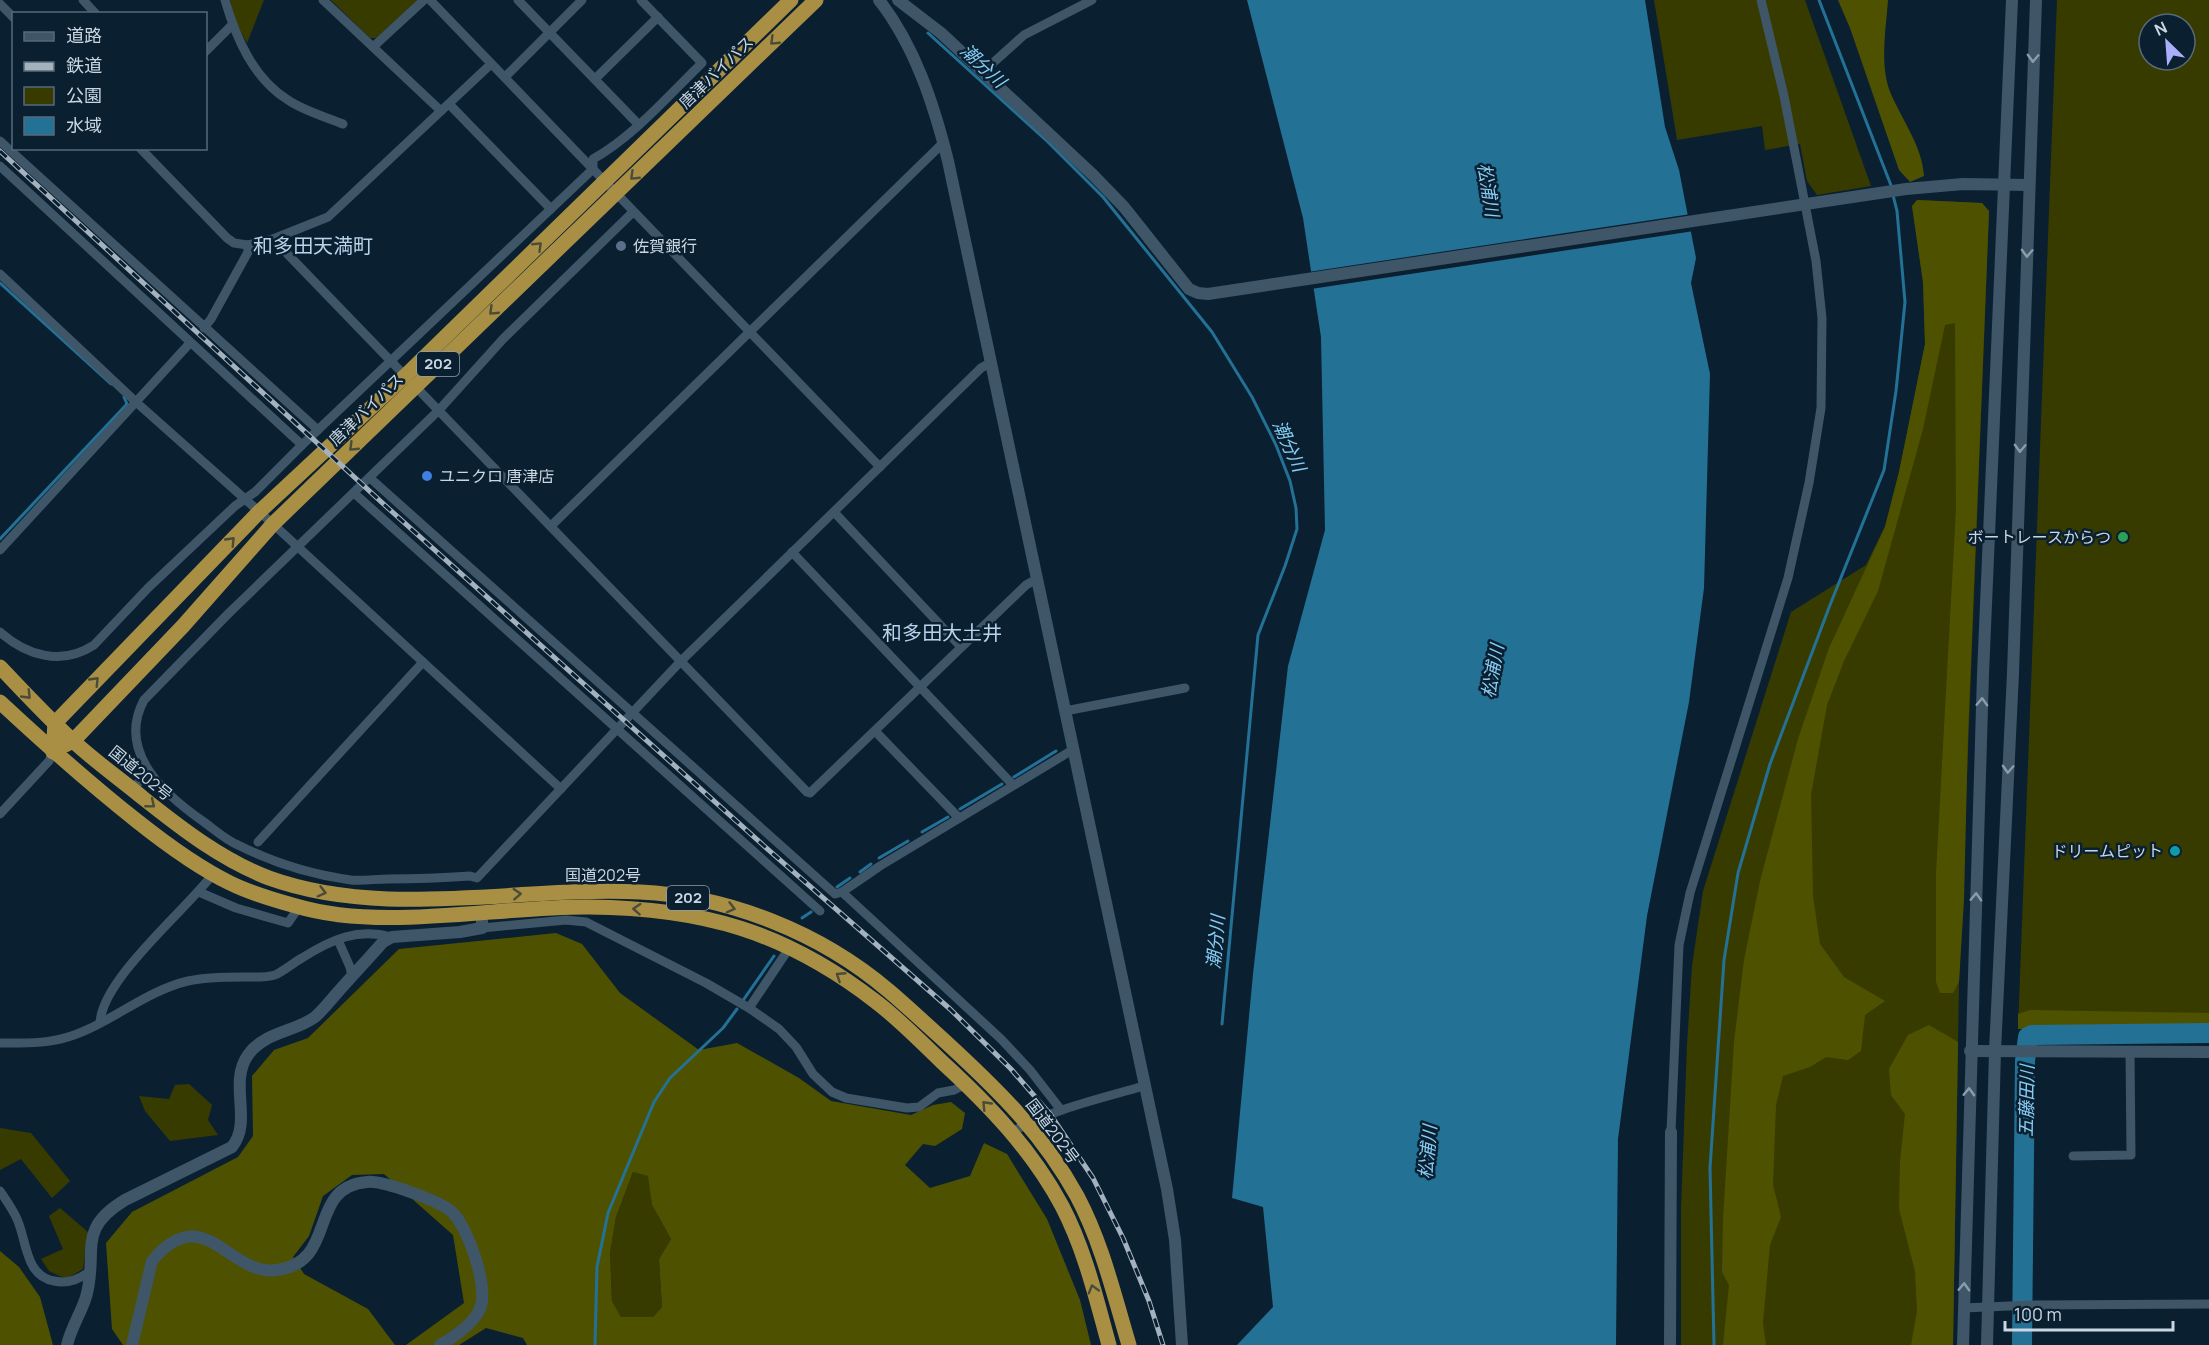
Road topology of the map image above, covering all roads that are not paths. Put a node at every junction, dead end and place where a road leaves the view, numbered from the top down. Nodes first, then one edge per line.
1 (83, 0) edge
2 (225, 0) edge
3 (323, 0) edge
4 (424, 0) edge
5 (430, 0) edge
6 (518, 0) edge
7 (582, 0) edge
8 (641, 0) edge
9 (790, 0) edge
10 (816, 0) edge
11 (879, 0) edge
12 (898, 0) edge
13 (1092, 0) edge
14 (1761, 0) edge
15 (2012, 0) edge
16 (2036, 0) edge
17 (0, 4) edge
18 (94, 12) edge
19 (12, 16) edge
20 (658, 17) junction
21 (232, 25) junction
22 (550, 32) junction
23 (373, 47) junction
24 (207, 50) edge
25 (491, 64) junction
26 (984, 72) junction
27 (505, 77) junction
28 (595, 79) junction
29 (449, 104) junction
30 (441, 111) junction
31 (343, 124) dead end
32 (638, 124) junction
33 (0, 141) edge
34 (943, 143) junction
35 (142, 150) edge
36 (0, 166) edge
37 (593, 169) junction
38 (605, 181) junction
39 (2004, 185) junction
40 (2029, 185) junction
41 (616, 192) junction
42 (1802, 204) junction
43 (551, 209) junction
44 (633, 212) junction
45 (273, 239) junction
46 (248, 244) junction
47 (0, 274) edge
48 (204, 328) junction
49 (750, 333) junction
50 (190, 343) junction
51 (390, 361) junction
52 (990, 363) junction
53 (410, 382) junction
54 (136, 402) junction
55 (439, 410) junction
56 (318, 430) junction
57 (302, 445) junction
58 (880, 467) junction
59 (370, 478) junction
60 (354, 493) junction
61 (244, 499) junction
62 (259, 512) junction
63 (834, 512) junction
64 (273, 524) junction
65 (550, 526) junction
66 (298, 548) junction
67 (0, 550) edge
68 (792, 552) junction
69 (1037, 579) junction
70 (0, 632) edge
71 (961, 647) junction
72 (423, 662) junction
73 (680, 662) junction
74 (0, 667) edge
75 (921, 686) junction
76 (1185, 688) dead end
77 (0, 702) edge
78 (1065, 711) junction
79 (632, 713) junction
80 (55, 723) junction
81 (616, 730) junction
82 (875, 731) junction
83 (73, 741) junction
84 (1074, 748) junction
85 (53, 752) junction
86 (149, 772) junction
87 (1012, 785) junction
88 (132, 789) junction
89 (561, 789) junction
90 (0, 814) edge
91 (959, 818) junction
92 (258, 842) dead end
93 (236, 845) junction
94 (226, 859) junction
95 (213, 874) junction
96 (439, 878) junction
97 (477, 878) junction
98 (234, 885) junction
99 (199, 892) junction
100 (842, 892) junction
101 (475, 896) junction
102 (439, 897) junction
103 (222, 902) junction
104 (299, 907) junction
105 (592, 907) junction
106 (820, 911) dead end
107 (482, 912) junction
108 (586, 922) junction
109 (482, 928) junction
110 (392, 937) junction
111 (338, 940) junction
112 (790, 947) junction
113 (352, 976) junction
114 (749, 1008) junction
115 (100, 1023) junction
116 (0, 1043) edge
117 (1970, 1051) junction
118 (1995, 1051) junction
119 (2130, 1052) junction
120 (2209, 1052) edge
121 (966, 1084) junction
122 (1144, 1086) junction
123 (1061, 1110) junction
124 (1028, 1123) junction
125 (1012, 1132) junction
126 (1671, 1132) joint
127 (2073, 1156) dead end
128 (0, 1191) edge
129 (89, 1272) junction
130 (2209, 1304) edge
131 (1987, 1307) junction
132 (1963, 1308) junction
133 (67, 1345) edge
134 (132, 1345) edge
135 (440, 1345) edge
136 (1109, 1345) edge
137 (1129, 1345) edge
138 (1182, 1345) edge
139 (1670, 1345) edge
140 (1963, 1345) edge
141 (1987, 1345) edge

1 - 18 street
2 - 21 street
3 - 23 street
4 - 23 street
5 - 25 street
6 - 22 street
7 - 22 street
8 - 20 street
9 - 38 highway, 唐津バイパス / 202
10 -> 41 highway, 唐津バイパス / 202
11 - 34 street
12 - 26 street
13 - 26 street
14 - 42 street
15 - 39 street
16 -> 40 street
17 - 19 street
20 - 28 street
20 - 32 street
21 - 24 street
21 - 31 street
22 - 27 street
22 - 28 street
23 - 30 street
25 - 27 street
25 - 29 street
26 - 42 street
27 - 37 street
28 - 32 street
29 - 30 street
29 - 43 street
30 - 45 street
32 - 37 street
33 - 48 street
34 - 49 street
34 - 52 street
35 - 46 street
36 - 50 street
37 - 38 street
37 - 43 street
38 - 41 street
53 -> 38 highway, 唐津バイパス / 202
39 - 40 street
39 - 42 street
117 -> 39 street
40 -> 118 street
41 - 44 street
41 -> 53 highway, 唐津バイパス / 202
42 - 126 street
43 - 51 street
44 - 49 street
44 - 55 street
45 - 46 street
45 - 51 street
46 - 48 street
47 - 54 street
48 - 56 street
49 - 58 street
49 - 65 street
50 - 54 street
50 - 57 street
51 - 53 street
51 - 56 street
52 - 58 street
52 - 69 street
53 - 55 street
53 - 62 highway, 唐津バイパス / 202
53 -> 64 highway, 唐津バイパス / 202
54 - 61 street
54 - 67 street
55 - 59 street
55 - 65 street
56 - 57 street
57 - 61 street
58 - 63 street
59 - 60 street
59 - 79 street
60 - 66 street
60 - 81 street
61 - 62 street
61 - 70 street
62 - 64 street
80 -> 62 highway, 唐津バイパス / 202
63 - 68 street
63 - 71 street
64 - 66 street
64 - 83 highway, 唐津バイパス / 202
65 - 73 street
66 - 72 street
66 - 86 street
68 - 73 street
68 - 75 street
69 - 71 street
69 - 78 street
71 - 75 street
72 - 89 street
72 - 92 street
73 - 79 street
73 - 82 street
74 -> 80 highway
75 - 82 street
75 - 87 street
76 - 78 street
77 - 85 highway
78 - 84 street
79 - 81 street
79 - 100 street
80 - 83 highway, 国道202号 / 202
80 - 85 highway
81 - 89 street
81 - 106 street
82 - 91 street
83 - 85 highway, 唐津バイパス / 202
83 - 88 highway, 国道202号 / 202
84 - 87 street
84 - 122 street
85 - 90 street
85 - 95 highway, 国道202号 / 202
86 - 88 street
86 - 93 street
87 - 91 street
88 -> 94 highway, 国道202号 / 202
89 - 97 street
91 - 100 street
93 - 94 street
93 - 96 street
94 -> 102 highway, 国道202号 / 202
95 - 98 highway, 国道202号 / 202
95 - 99 street
96 - 97 street
96 - 102 street
97 - 101 street
98 - 103 street
98 - 104 highway, 国道202号 / 202
99 - 103 street
99 - 115 street
100 - 123 street
101 - 102 highway, 国道202号 / 202
101 - 107 street
101 -> 124 highway, 国道202号 / 202
103 - 104 street
104 - 107 highway, 国道202号 / 202
105 - 107 highway, 国道202号 / 202
105 - 108 street
112 -> 105 highway, 国道202号 / 202
107 - 109 street
108 - 109 street
108 - 114 street
109 - 110 street
110 - 111 street
110 - 113 street
111 - 113 street
111 - 115 street
112 - 114 street
121 -> 112 highway, 国道202号 / 202
113 - 129 street
114 - 121 street
115 - 116 street
117 - 118 street
132 -> 117 street
118 - 119 street
118 - 131 street
119 - 120 street
119 - 127 street
125 -> 121 highway, 国道202号 / 202
122 - 123 street
122 - 138 street
123 - 124 street
124 - 125 street
124 - 137 highway, 国道202号 / 202
136 -> 125 highway, 国道202号 / 202
126 - 139 street
128 - 129 street
129 - 133 street
130 - 131 street
131 - 132 street
131 - 141 street
132 - 140 street
134 - 135 street

